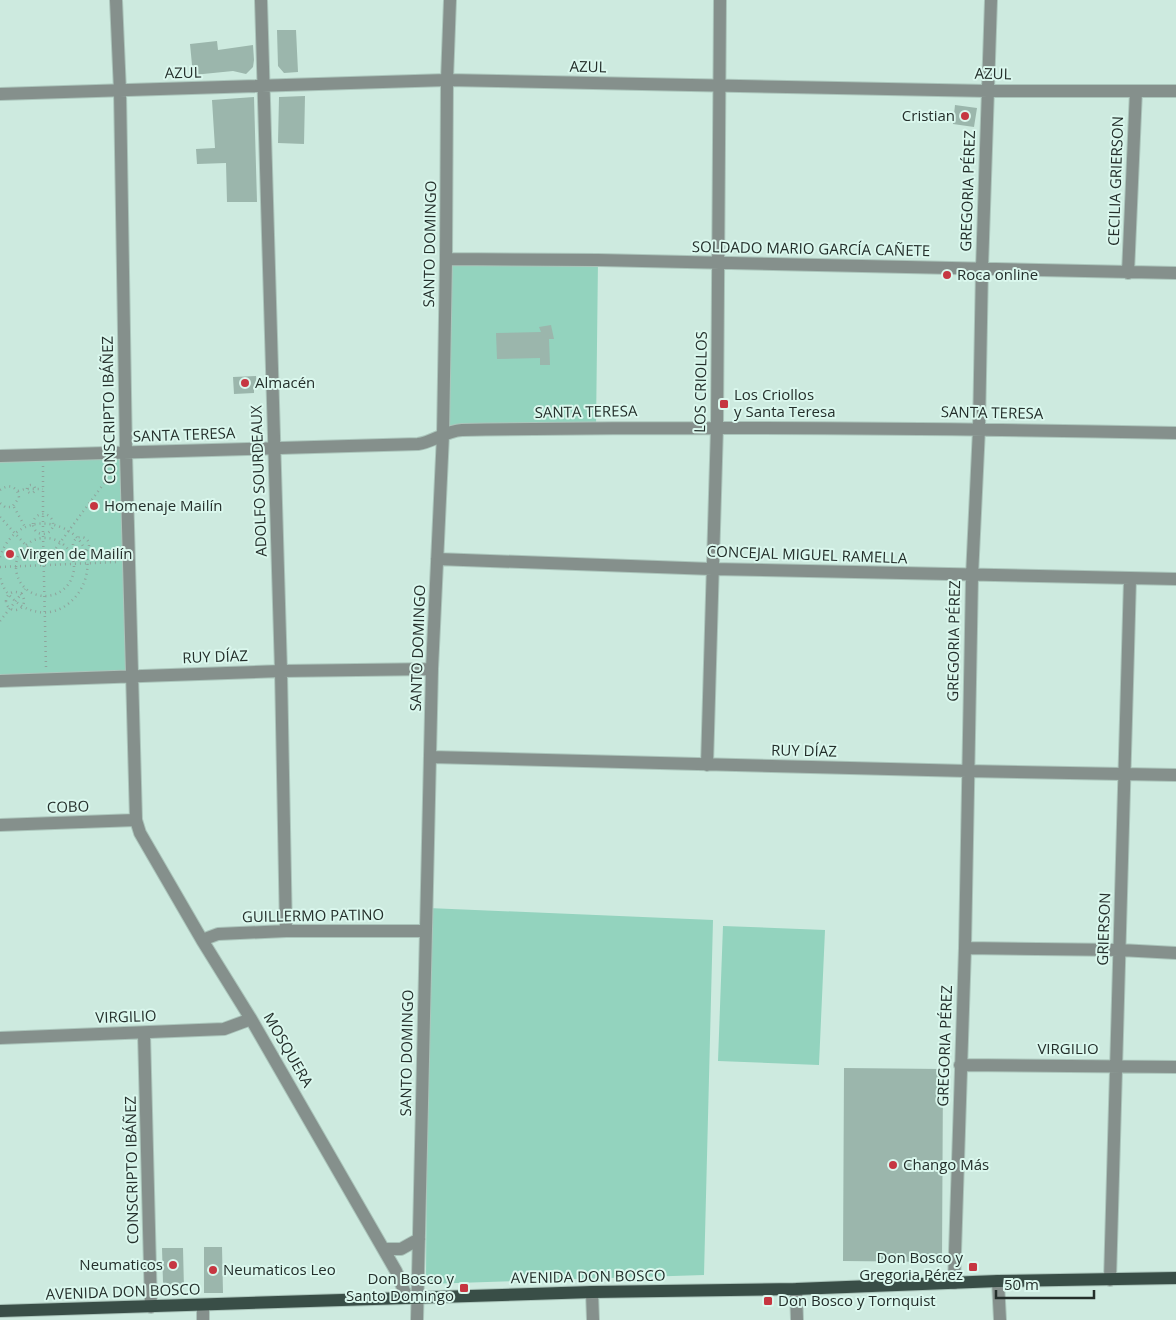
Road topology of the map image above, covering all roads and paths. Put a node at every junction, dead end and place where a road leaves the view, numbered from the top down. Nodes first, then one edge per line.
1 (116, 0) edge
2 (261, 0) edge
3 (450, 0) edge
4 (720, 0) edge
5 (991, 0) edge
6 (447, 80) junction
7 (719, 85) junction
8 (264, 87) junction
9 (120, 90) junction
10 (988, 90) junction
11 (1136, 91) junction
12 (1176, 91) edge
13 (0, 94) edge
14 (446, 260) junction
15 (718, 264) junction
16 (982, 268) junction
17 (1128, 273) junction
18 (1176, 274) edge
19 (716, 427) junction
20 (979, 429) junction
21 (1176, 433) edge
22 (443, 435) junction
23 (274, 449) junction
24 (126, 453) junction
25 (0, 456) edge
26 (35, 464) dead end
27 (43, 489) junction
28 (0, 490) edge
29 (18, 491) junction
30 (1, 505) edge
31 (14, 506) junction
32 (43, 514) junction
33 (0, 517) edge
34 (43, 523) junction
35 (53, 524) junction
36 (33, 525) junction
37 (25, 527) junction
38 (68, 531) junction
39 (15, 534) junction
40 (43, 534) junction
41 (43, 538) junction
42 (76, 538) junction
43 (60, 542) junction
44 (25, 545) junction
45 (85, 552) junction
46 (0, 557) edge
47 (437, 559) junction
48 (130, 562) junction
49 (74, 564) junction
50 (87, 564) junction
51 (44, 565) junction
52 (16, 566) junction
53 (0, 567) edge
54 (712, 569) junction
55 (0, 576) edge
56 (972, 576) junction
57 (1130, 579) junction
58 (1176, 579) edge
59 (25, 588) junction
60 (21, 594) junction
61 (9, 595) junction
62 (44, 596) junction
63 (15, 602) junction
64 (23, 606) junction
65 (10, 609) junction
66 (45, 612) junction
67 (0, 621) edge
68 (432, 669) junction
69 (281, 671) junction
70 (133, 677) junction
71 (46, 680) junction
72 (0, 681) edge
73 (431, 756) junction
74 (707, 765) junction
75 (967, 771) junction
76 (1125, 774) junction
77 (1176, 775) edge
78 (136, 820) junction
79 (0, 825) edge
80 (286, 931) junction
81 (426, 931) junction
82 (202, 940) junction
83 (965, 948) junction
84 (1120, 950) junction
85 (1176, 953) edge
86 (251, 1019) junction
87 (144, 1033) junction
88 (0, 1038) edge
89 (960, 1065) junction
90 (1116, 1066) junction
91 (1176, 1067) edge
92 (419, 1239) junction
93 (384, 1249) junction
94 (1176, 1278) edge
95 (1110, 1280) junction
96 (998, 1281) junction
97 (954, 1283) junction
98 (796, 1289) junction
99 (592, 1292) junction
100 (412, 1298) junction
101 (203, 1306) junction
102 (151, 1307) junction
103 (0, 1311) edge
104 (34, 1315) edge
105 (202, 1320) edge
106 (417, 1320) edge
107 (593, 1320) edge
108 (797, 1320) edge
109 (1000, 1320) edge

1 - 9 street, CONSCRIPTO IBÁÑEZ
2 - 8 street, ADOLFO SOURDEAUX
3 - 6 street, SANTO DOMINGO
4 - 7 street, LOS CRIOLLOS
5 - 10 street, GREGORIA PÉREZ
6 - 7 street, AZUL
6 - 8 street, AZUL
6 - 14 street, SANTO DOMINGO
7 - 10 street, AZUL
7 - 15 street, LOS CRIOLLOS
8 - 9 street, AZUL
8 - 23 street, ADOLFO SOURDEAUX
9 - 13 street, AZUL
9 - 24 street, CONSCRIPTO IBÁÑEZ
10 - 11 street, AZUL
10 - 16 street, GREGORIA PÉREZ
11 - 12 street, AZUL
11 - 17 street, CECILIA GRIERSON
14 - 15 street, SOLDADO MARIO GARCÍA CAÑETE
14 - 22 street, SANTO DOMINGO
15 - 16 street, SOLDADO MARIO GARCÍA CAÑETE
15 - 19 street, LOS CRIOLLOS
16 - 17 street, SOLDADO MARIO GARCÍA CAÑETE
16 - 20 street, GREGORIA PÉREZ
17 - 18 street, SOLDADO MARIO GARCÍA CAÑETE
19 - 20 street, SANTA TERESA
19 - 22 street, SANTA TERESA
19 - 54 street, LOS CRIOLLOS
20 - 21 street, SANTA TERESA
20 - 56 street, GREGORIA PÉREZ
22 - 23 street, SANTA TERESA
22 - 47 street, SANTO DOMINGO
23 - 24 street, SANTA TERESA
23 - 69 street, ADOLFO SOURDEAUX
24 - 25 street, SANTA TERESA
24 - 38 path
24 - 48 street, CONSCRIPTO IBÁÑEZ
26 - 27 path
27 - 29 path
27 - 32 path
28 - 29 path
29 - 31 path
30 - 31 path
31 - 37 path
32 - 34 path
32 - 35 path
32 - 36 path
33 - 39 path
34 - 35 path
34 - 36 path
34 - 40 path
35 - 38 path
35 - 40 path
36 - 37 path
36 - 40 path
37 - 39 path
38 - 42 path
38 - 43 path
39 - 44 path
39 - 46 path
40 - 41 path
41 - 43 path
41 - 44 path
41 - 51 path
42 - 45 path
42 - 45 path
42 - 45 path
43 - 49 path
43 - 51 path
44 - 51 path
44 - 52 path
45 - 50 path
47 - 54 street, CONCEJAL MIGUEL RAMELLA
47 - 68 street, SANTO DOMINGO
48 - 50 path
48 - 70 street, CONSCRIPTO IBÁÑEZ
49 - 50 path
49 - 51 path
49 - 62 path
50 - 66 path
51 - 52 path
51 - 62 path
52 - 53 path
52 - 59 path
54 - 56 street, CONCEJAL MIGUEL RAMELLA
54 - 74 street, LOS CRIOLLOS
55 - 61 path
56 - 57 street, CONCEJAL MIGUEL RAMELLA
56 - 75 street, GREGORIA PÉREZ
57 - 58 street, CONCEJAL MIGUEL RAMELLA
57 - 76 street, GRIERSON
59 - 60 path
59 - 62 path
60 - 61 path
60 - 63 path
60 - 64 path
61 - 63 path
61 - 65 path
62 - 66 path
63 - 64 path
63 - 65 path
64 - 65 path
64 - 66 path
65 - 67 path
66 - 71 path
68 - 69 street, RUY DÍAZ
68 - 73 street, SANTO DOMINGO
69 - 70 street, RUY DÍAZ
69 - 80 street, ADOLFO SOURDEAUX
70 - 71 street, RUY DÍAZ
70 - 78 street, CONSCRIPTO IBÁÑEZ
71 - 72 street, RUY DÍAZ
73 - 74 street, RUY DÍAZ
73 - 81 street, SANTO DOMINGO
74 - 75 street, RUY DÍAZ
75 - 76 street, RUY DÍAZ
75 - 83 street, GREGORIA PÉREZ
76 - 77 street, RUY DÍAZ
76 - 84 street, GRIERSON
78 - 79 street, COBO
78 - 82 street, MOSQUERA
80 - 81 street, GUILLERMO PATINO
80 - 82 street, GUILLERMO PATINO
81 - 92 street, SANTO DOMINGO
82 - 86 street, MOSQUERA
83 - 84 street
83 - 89 street, GREGORIA PÉREZ
84 - 85 street
84 - 90 street, GRIERSON
86 - 87 street, VIRGILIO
86 - 93 street, MOSQUERA
87 - 88 street, VIRGILIO
87 - 102 street, CONSCRIPTO IBÁÑEZ
89 - 90 street, VIRGILIO
89 - 97 street, GREGORIA PÉREZ
90 - 91 street, VIRGILIO
90 - 95 street, GRIERSON
92 - 93 street
92 - 100 street, SANTO DOMINGO
93 - 100 street, MOSQUERA
94 - 95 main road, AVENIDA DON BOSCO
95 - 96 main road, AVENIDA DON BOSCO
96 - 97 main road, AVENIDA DON BOSCO
96 - 109 street
97 - 98 main road, AVENIDA DON BOSCO
98 - 99 main road, AVENIDA DON BOSCO
98 - 108 street
99 - 100 main road, AVENIDA DON BOSCO
99 - 107 street
100 - 101 main road, AVENIDA DON BOSCO
100 - 106 street, SANTO DOMINGO
101 - 102 main road, AVENIDA DON BOSCO
101 - 105 street
102 - 104 main road, AVENIDA DON BOSCO
103 - 104 main road, AVENIDA DON BOSCO

